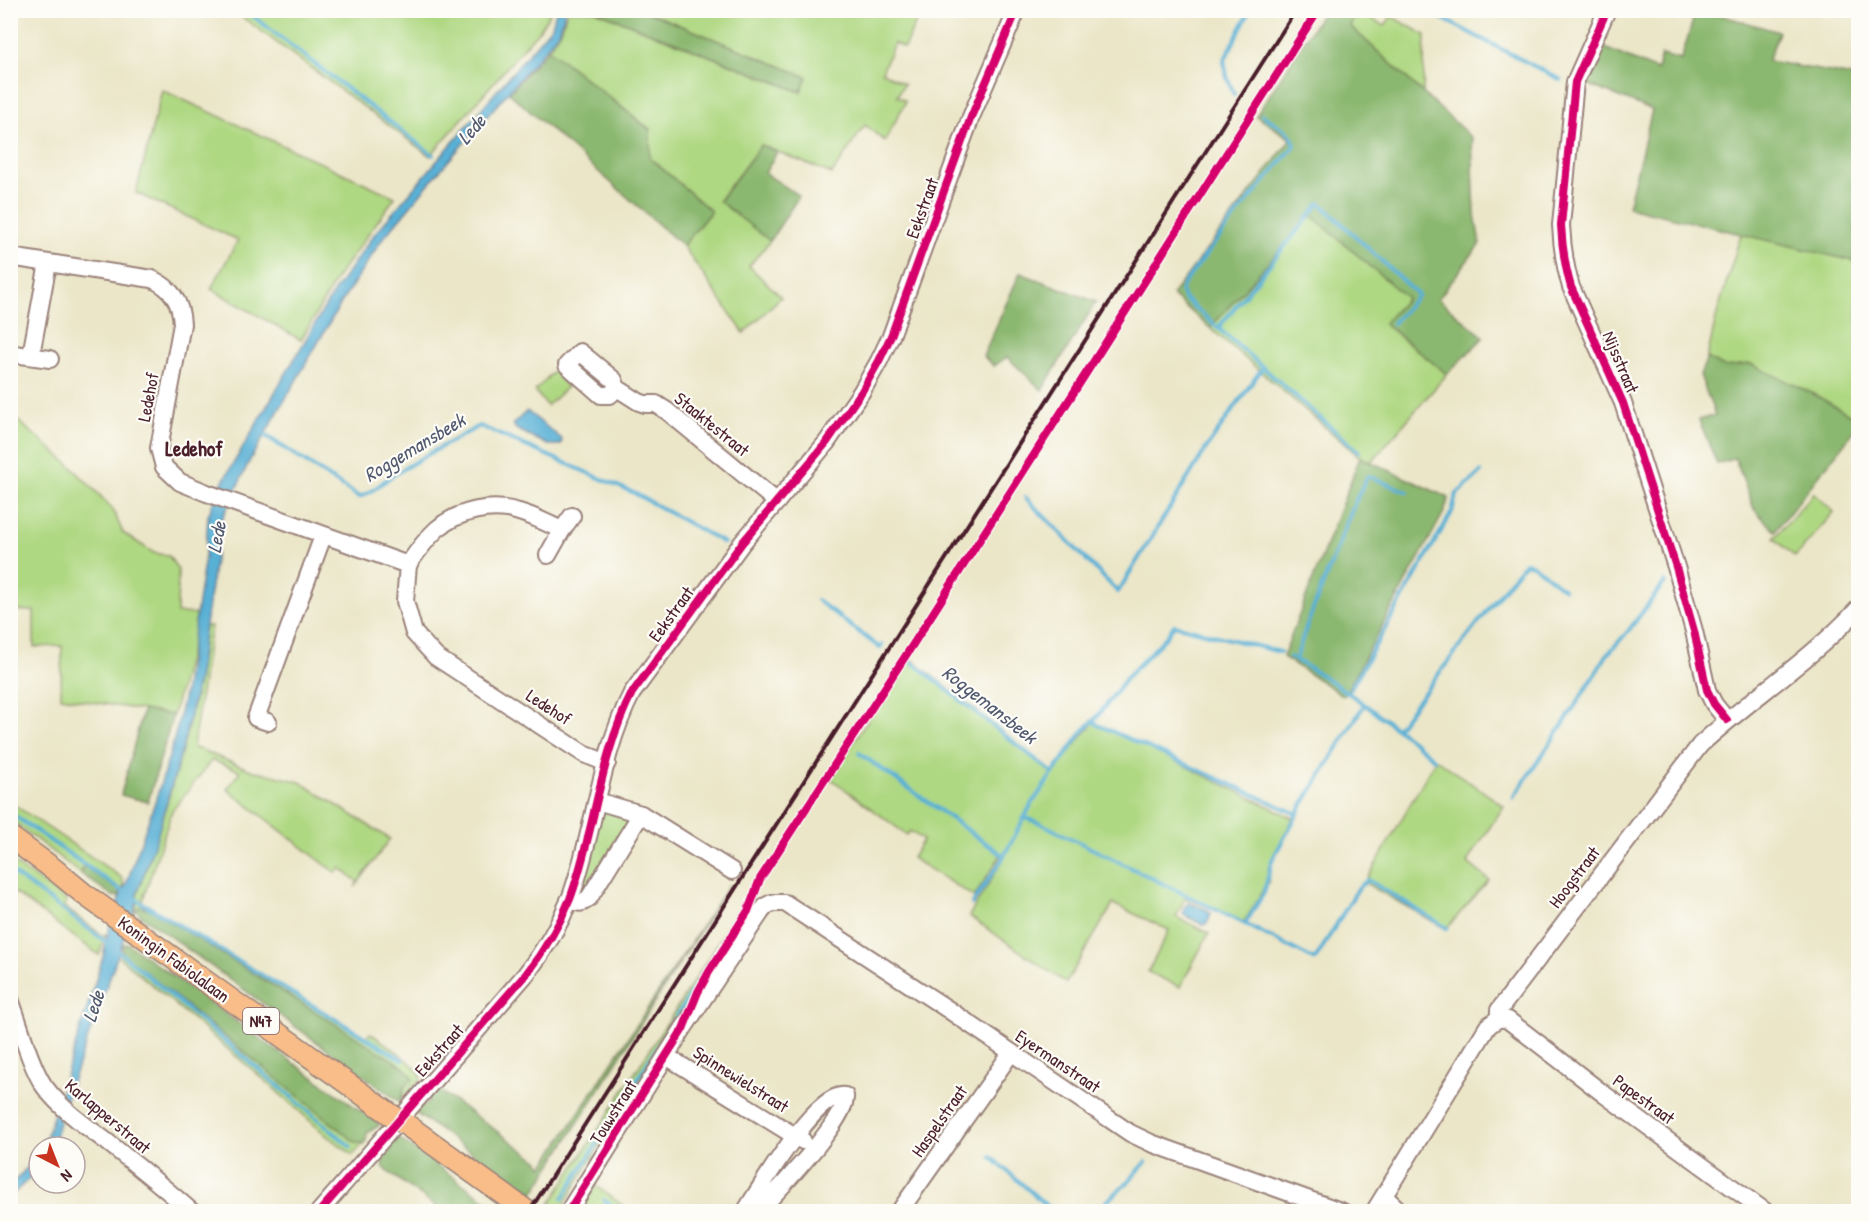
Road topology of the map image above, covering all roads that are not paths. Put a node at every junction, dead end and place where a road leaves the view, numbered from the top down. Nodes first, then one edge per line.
1 (1017, 10) edge
2 (1608, 10) edge
3 (10, 257) edge
4 (48, 263) junction
5 (14, 354) dead end
6 (32, 355) junction
7 (50, 359) dead end
8 (617, 388) dead end
9 (777, 502) junction
10 (572, 516) dead end
11 (562, 531) junction
12 (323, 536) junction
13 (548, 555) dead end
14 (408, 566) junction
15 (1858, 609) edge
16 (257, 718) dead end
17 (1727, 720) junction
18 (607, 763) junction
19 (597, 801) junction
20 (641, 814) junction
21 (10, 837) edge
22 (10, 851) edge
23 (732, 871) dead end
24 (84, 894) junction
25 (569, 900) junction
26 (772, 903) joint
27 (10, 999) edge
28 (1499, 1018) junction
29 (1011, 1053) junction
30 (666, 1056) junction
31 (795, 1135) junction
32 (814, 1148) junction
33 (1384, 1197) junction
34 (905, 1209) edge
35 (192, 1212) edge
36 (319, 1212) edge
37 (528, 1212) edge
38 (568, 1212) edge
39 (745, 1212) edge
40 (757, 1212) edge
41 (1343, 1212) edge
42 (1374, 1212) edge
43 (1401, 1212) edge
44 (1766, 1212) edge

1 - 9 street, Eekstraat
2 - 17 street, Nijsstraat
3 - 4 street, Ledehof
4 - 6 street
4 - 12 street, Ledehof
5 - 6 street
6 - 7 street
8 - 9 street, Staaktestraat
9 - 18 street, Eekstraat
10 - 11 street
11 - 13 street
11 - 14 street
12 - 14 street, Ledehof
12 - 16 street
14 - 18 street, Ledehof
15 - 17 street, Hoogstraat
17 - 28 street, Hoogstraat
18 - 19 street, Eekstraat
19 - 20 street
19 - 25 street, Eekstraat
20 - 23 street
20 - 25 street
21 - 24 main road, Koningin Fabiolalaan / N47
22 - 24 main road, Koningin Fabiolalaan / N47
24 - 37 main road, Koningin Fabiolalaan / N47
25 - 36 street, Eekstraat
26 - 29 street, Eyermanstraat
26 - 30 street, Touwstraat
27 - 35 street, Karlapperstraat
28 - 33 street, Hoogstraat
28 - 44 street, Papestraat
29 - 34 street, Haspelstraat
29 - 41 street, Eyermanstraat
30 - 31 street, Spinnewielstraat
30 - 38 street, Touwstraat
31 - 32 street, Spinnewielstraat
31 - 32 street, Spinnewielstraat
31 - 39 street, Spinnewielstraat
32 - 40 street, Spinnewielstraat
33 - 42 street, Hoogstraat
33 - 43 street

